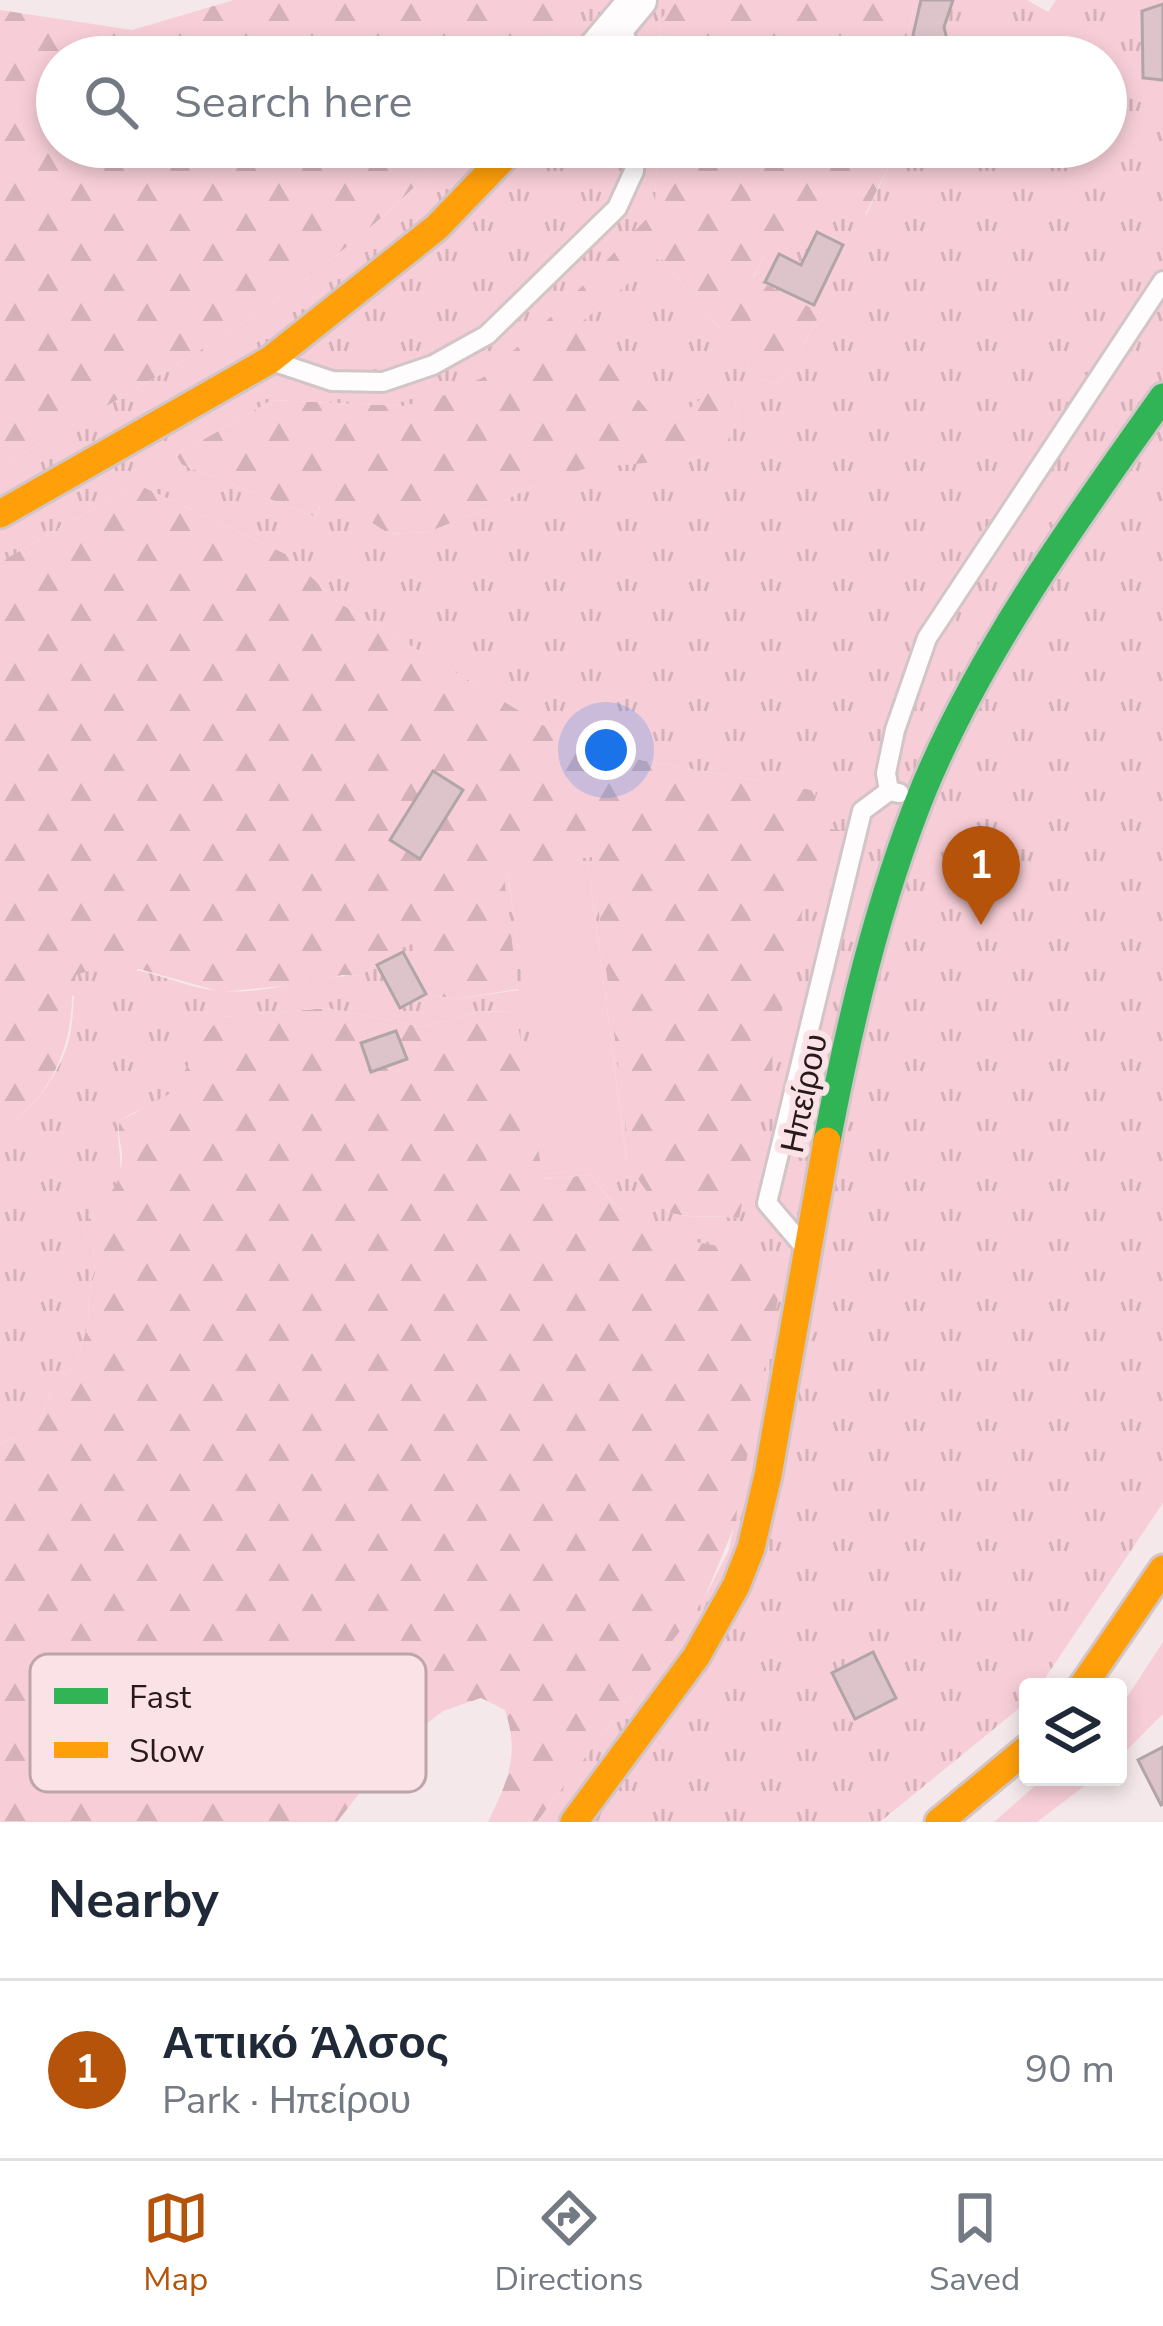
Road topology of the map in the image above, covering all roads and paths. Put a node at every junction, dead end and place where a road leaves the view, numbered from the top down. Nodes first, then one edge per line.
1 (628, 12) edge
2 (608, 36) edge
3 (494, 168) edge
4 (634, 168) edge
5 (1163, 281) edge
6 (270, 360) junction
7 (1163, 397) edge
8 (0, 514) edge
9 (889, 791) junction
10 (921, 797) junction
11 (808, 1252) junction
12 (1163, 1569) edge
13 (1088, 1678) edge
14 (1019, 1755) edge
15 (574, 1822) edge
16 (939, 1822) edge

1 - 2 street
3 - 6 street
4 - 6 lane
5 - 9 lane
6 - 8 street
7 - 10 street, Ηπείρου
9 - 10 lane
9 - 11 lane
10 - 11 street, Ηπείρου
11 - 15 street, Ηπείρου
12 - 13 street
14 - 16 street

